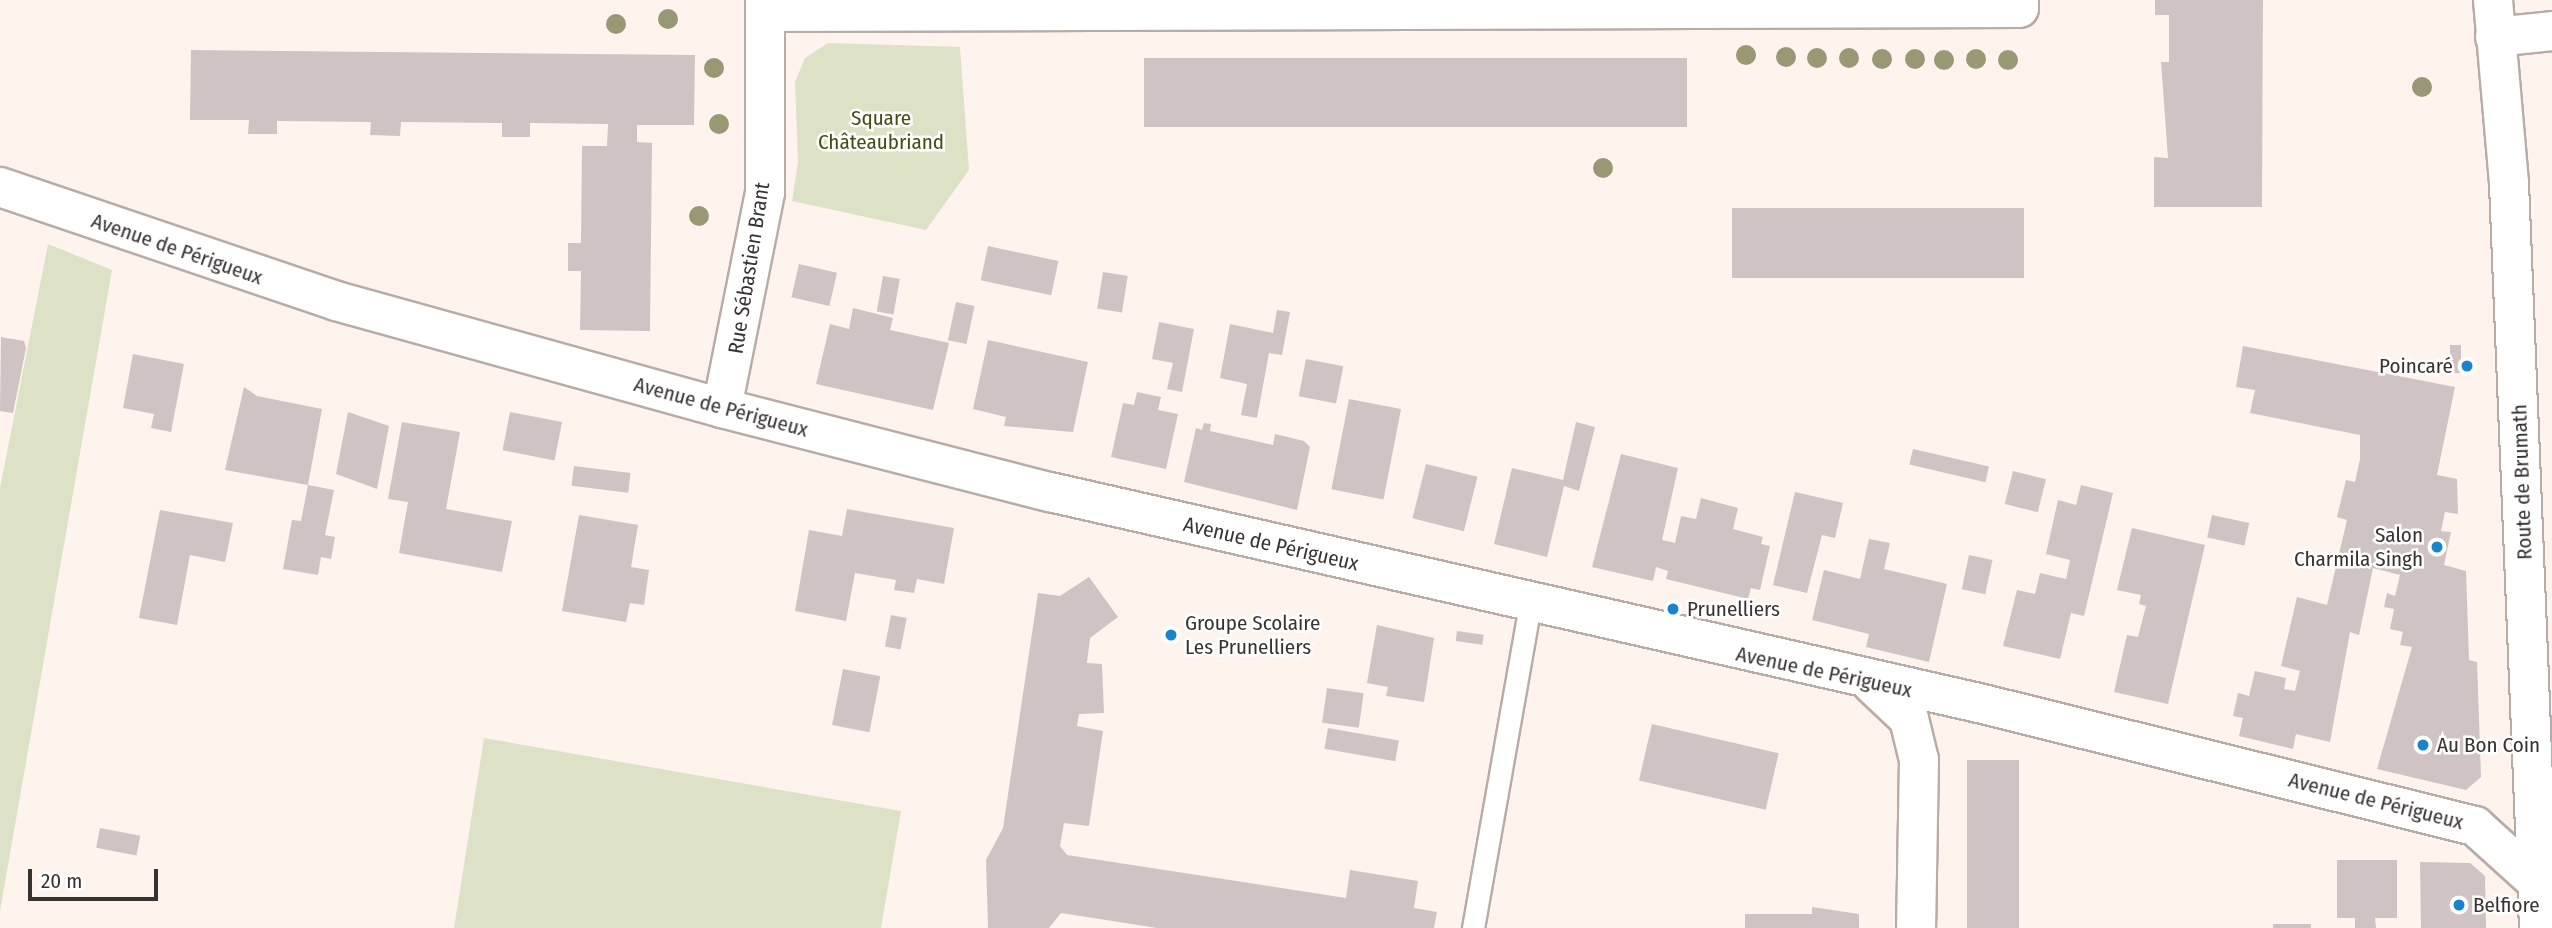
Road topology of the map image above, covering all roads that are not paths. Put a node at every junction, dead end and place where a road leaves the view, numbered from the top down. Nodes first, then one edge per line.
1 (2019, 4) edge
2 (1419, 5) edge
3 (766, 6) edge
4 (2494, 18) edge
5 (2552, 31) edge
6 (0, 187) edge
7 (722, 408) junction
8 (1530, 605) junction
9 (1872, 684) junction
10 (2545, 887) edge
11 (1473, 928) edge
12 (1916, 928) edge
13 (2539, 928) edge

1 - 2 street
2 - 3 street
3 - 7 street, Rue Sébastien Brant
4 - 5 street
4 - 10 street, Route de Brumath
6 - 7 street, Avenue de Périgueux
7 - 8 street, Avenue de Périgueux
8 - 9 street, Avenue de Périgueux
8 - 11 lane
9 - 10 street, Avenue de Périgueux
9 - 12 street
10 - 13 street, Route de Brumath

